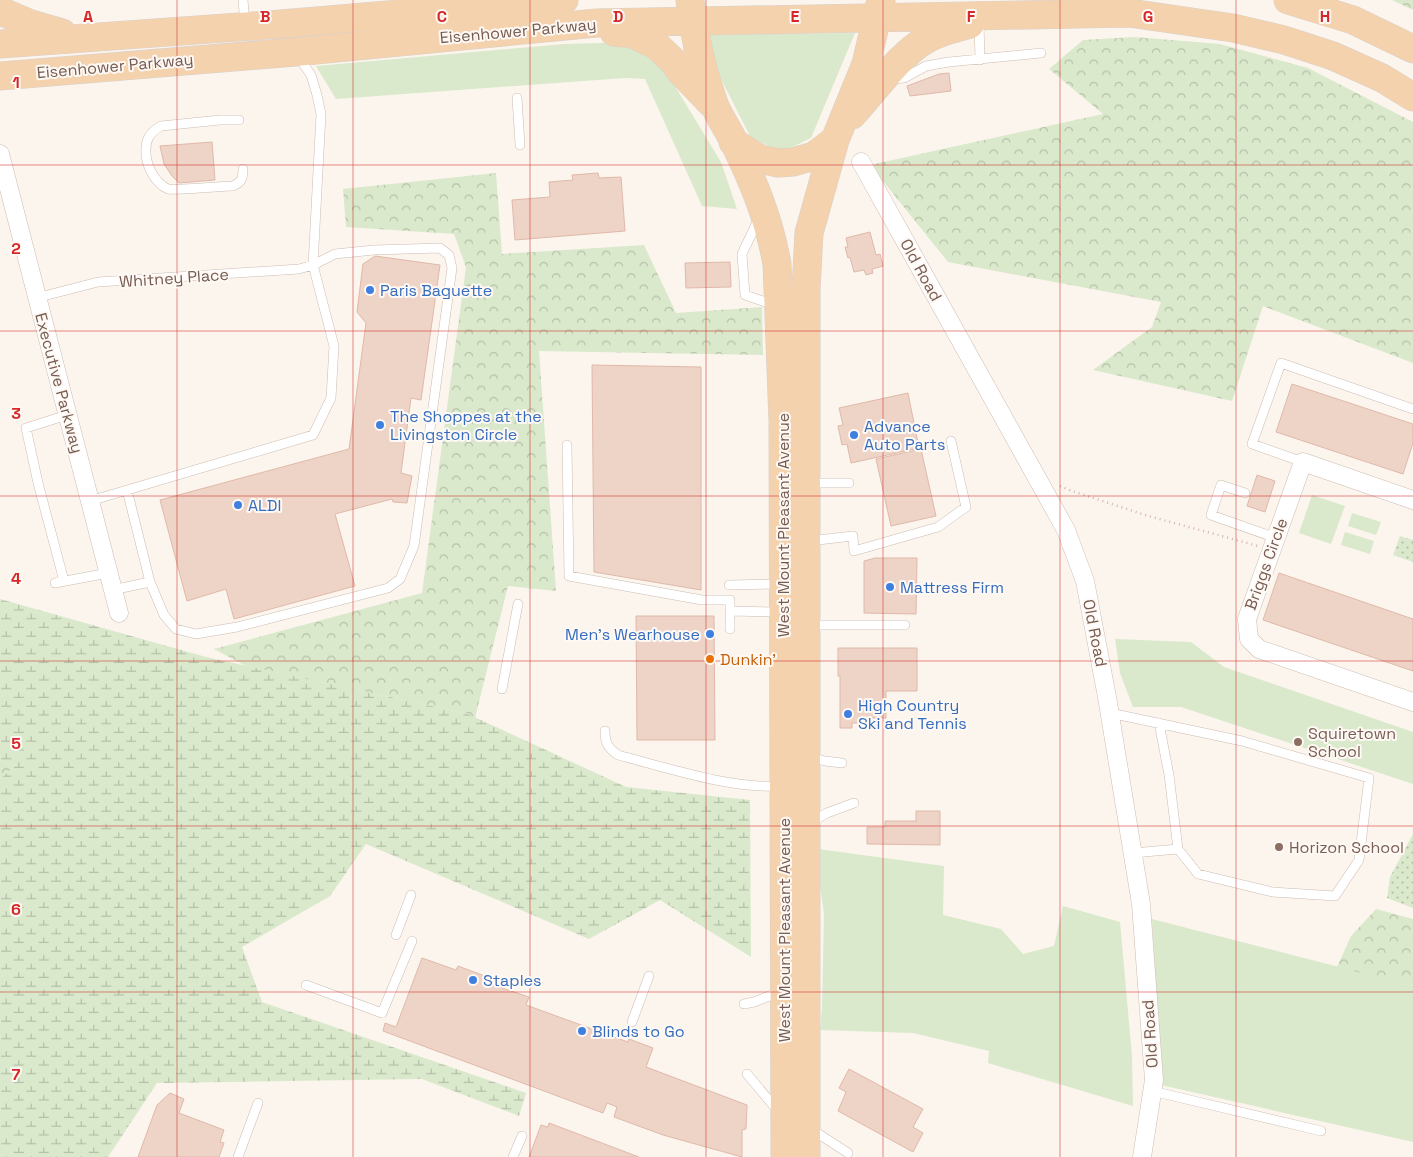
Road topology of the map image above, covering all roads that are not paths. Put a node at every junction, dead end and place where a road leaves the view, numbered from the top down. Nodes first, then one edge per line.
1 (564, 0) edge
2 (1288, 0) edge
3 (474, 4) edge
4 (414, 7) edge
5 (879, 9) edge
6 (0, 11) edge
7 (691, 11) edge
8 (244, 13) edge
9 (990, 18) junction
10 (598, 23) junction
11 (78, 37) junction
12 (0, 44) edge
13 (1413, 49) edge
14 (295, 52) junction
15 (1041, 53) dead end
16 (980, 60) junction
17 (0, 76) edge
18 (884, 80) junction
19 (1413, 97) edge
20 (517, 98) dead end
21 (715, 106) junction
22 (239, 120) dead end
23 (838, 134) junction
24 (734, 142) junction
25 (520, 145) dead end
26 (1, 158) edge
27 (861, 162) dead end
28 (243, 169) dead end
29 (764, 208) junction
30 (313, 265) junction
31 (36, 298) junction
32 (779, 306) junction
33 (1413, 409) edge
34 (67, 414) junction
35 (952, 441) dead end
36 (567, 445) dead end
37 (1303, 462) junction
38 (806, 483) junction
39 (849, 483) dead end
40 (127, 490) junction
41 (1246, 493) dead end
42 (1413, 500) edge
43 (90, 501) junction
44 (806, 542) junction
45 (1273, 544) junction
46 (108, 573) junction
47 (150, 582) junction
48 (784, 584) junction
49 (729, 585) dead end
50 (112, 590) junction
51 (518, 604) dead end
52 (730, 611) junction
53 (119, 613) dead end
54 (795, 619) junction
55 (905, 626) dead end
56 (730, 629) dead end
57 (502, 689) dead end
58 (1413, 702) edge
59 (1110, 713) junction
60 (1159, 723) junction
61 (605, 731) dead end
62 (807, 756) junction
63 (842, 763) dead end
64 (784, 786) junction
65 (854, 803) dead end
66 (806, 824) junction
67 (1178, 849) junction
68 (1133, 854) junction
69 (411, 894) dead end
70 (396, 935) dead end
71 (412, 941) dead end
72 (649, 976) dead end
73 (306, 985) dead end
74 (785, 990) junction
75 (744, 1004) dead end
76 (632, 1022) dead end
77 (747, 1074) dead end
78 (1152, 1091) junction
79 (258, 1104) dead end
80 (796, 1123) junction
81 (1321, 1131) dead end
82 (522, 1136) dead end
83 (851, 1156) edge
84 (238, 1157) edge
85 (513, 1157) edge
86 (785, 1157) edge
87 (806, 1157) edge
88 (1142, 1157) edge

1 - 3 main road, Eisenhower Parkway
2 - 13 main road
3 - 4 main road, Eisenhower Parkway
4 - 8 main road, Eisenhower Parkway
5 - 7 main road, Eisenhower Parkway
5 - 9 main road, Eisenhower Parkway
5 - 23 main road, West Mount Pleasant Avenue
6 - 11 main road
7 - 10 main road, Eisenhower Parkway
7 - 21 main road
8 - 11 main road, Eisenhower Parkway
9 - 16 lane
9 - 18 main road
9 - 19 main road, Eisenhower Parkway
10 - 14 main road, Eisenhower Parkway
10 - 21 main road
11 - 12 main road, Eisenhower Parkway
14 - 17 main road, Eisenhower Parkway
14 - 30 lane
15 - 16 lane
16 - 18 lane
18 - 23 main road
20 - 25 lane
21 - 24 main road, West Mount Pleasant Avenue
22 - 28 lane
23 - 24 main road
23 - 38 main road, West Mount Pleasant Avenue
24 - 29 main road, West Mount Pleasant Avenue
26 - 31 street, Executive Parkway
27 - 59 street, Old Road
29 - 32 main road, West Mount Pleasant Avenue
29 - 32 lane
30 - 31 lane, Whitney Place
30 - 40 lane
30 - 47 lane, Whitney Place
31 - 34 street, Executive Parkway
32 - 48 main road, West Mount Pleasant Avenue
33 - 37 lane
34 - 43 street, Executive Parkway
34 - 46 lane
35 - 44 lane
36 - 52 lane
37 - 42 street
37 - 45 street, Briggs Circle
38 - 39 lane
38 - 44 main road, West Mount Pleasant Avenue
40 - 43 lane
40 - 47 lane, Whitney Place
41 - 45 lane
43 - 46 street, Executive Parkway
44 - 54 main road, West Mount Pleasant Avenue
45 - 58 street, Briggs Circle
46 - 50 street, Executive Parkway
47 - 50 lane
48 - 49 lane
48 - 54 main road, West Mount Pleasant Avenue
50 - 53 street, Executive Parkway
51 - 57 lane
52 - 54 lane
52 - 56 lane
54 - 55 lane
54 - 62 main road, West Mount Pleasant Avenue
54 - 64 main road, West Mount Pleasant Avenue
59 - 60 lane
59 - 68 street, Old Road
60 - 67 lane
60 - 67 lane
61 - 64 lane
62 - 63 lane
62 - 66 main road, West Mount Pleasant Avenue
64 - 74 main road, West Mount Pleasant Avenue
65 - 66 lane
66 - 80 main road, West Mount Pleasant Avenue
67 - 68 lane
68 - 78 street, Old Road
69 - 70 lane
71 - 73 lane
72 - 76 lane
74 - 75 lane
74 - 80 main road, West Mount Pleasant Avenue
77 - 80 lane
78 - 81 lane
78 - 88 street, Old Road
79 - 84 lane
80 - 83 lane
80 - 86 main road, West Mount Pleasant Avenue
80 - 87 main road, West Mount Pleasant Avenue
82 - 85 lane

